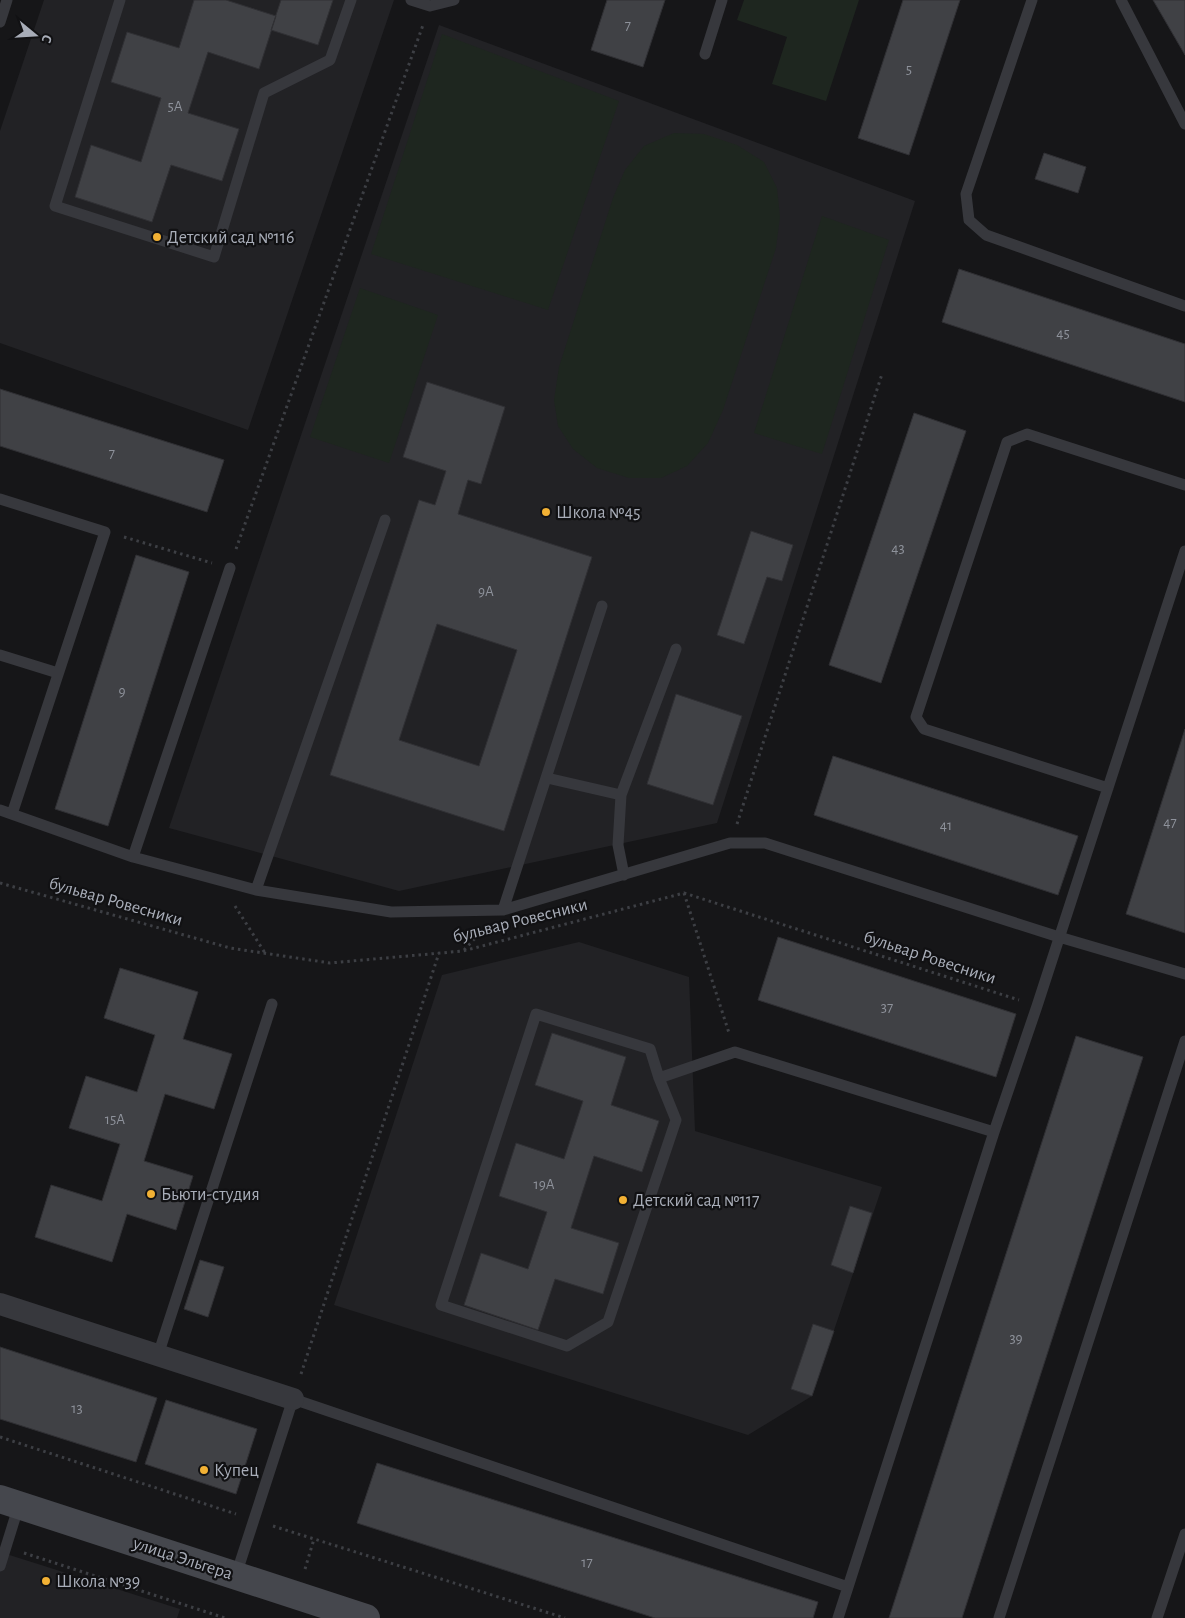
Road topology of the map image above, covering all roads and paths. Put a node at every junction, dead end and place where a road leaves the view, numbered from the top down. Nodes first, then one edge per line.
1 (7, 0) edge
2 (120, 0) edge
3 (351, 0) edge
4 (411, 0) edge
5 (454, 0) edge
6 (722, 0) edge
7 (1032, 0) edge
8 (1121, 0) edge
9 (430, 6) junction
10 (0, 22) edge
11 (705, 54) dead end
12 (1185, 122) edge
13 (1185, 306) edge
14 (882, 374) dead end
15 (1185, 484) edge
16 (0, 499) edge
17 (385, 520) dead end
18 (105, 532) junction
19 (1185, 552) edge
20 (230, 568) junction
21 (602, 606) dead end
22 (676, 649) dead end
23 (0, 656) edge
24 (58, 673) junction
25 (547, 778) junction
26 (1108, 788) junction
27 (621, 795) junction
28 (0, 810) edge
29 (12, 814) junction
30 (730, 843) junction
31 (133, 857) junction
32 (624, 874) junction
33 (219, 880) junction
34 (0, 883) edge
35 (256, 890) junction
36 (684, 892) junction
37 (503, 910) junction
38 (1059, 937) junction
39 (265, 953) junction
40 (439, 953) junction
41 (1185, 974) edge
42 (272, 1004) dead end
43 (1037, 1006) junction
44 (1185, 1040) edge
45 (735, 1052) junction
46 (659, 1078) junction
47 (994, 1132) junction
48 (0, 1304) edge
49 (158, 1355) junction
50 (293, 1399) junction
51 (0, 1436) edge
52 (10, 1502) edge
53 (240, 1515) dead end
54 (269, 1524) dead end
55 (1185, 1534) edge
56 (314, 1539) junction
57 (23, 1552) dead end
58 (0, 1566) edge
59 (304, 1571) dead end
60 (236, 1576) junction
61 (848, 1586) junction
62 (225, 1618) edge
63 (366, 1618) edge
64 (565, 1618) edge
65 (838, 1618) edge
66 (999, 1618) edge
67 (1157, 1618) edge

1 - 10 lane
2 - 3 lane
4 - 9 lane
5 - 9 lane
6 - 11 lane
7 - 13 lane
8 - 12 lane
9 - 20 path
14 - 30 path
15 - 26 lane
16 - 18 lane
17 - 35 lane
18 - 20 path
18 - 24 lane
19 - 26 lane
20 - 31 lane
21 - 25 lane
22 - 27 lane
23 - 24 lane
24 - 29 lane
25 - 27 lane
25 - 37 lane
26 - 38 lane
27 - 32 lane
28 - 29 lane
29 - 31 lane
30 - 32 lane
30 - 38 lane
31 - 33 lane
32 - 37 lane
33 - 35 lane
33 - 39 path
34 - 39 path, бульвар Ровесники
35 - 37 lane
36 - 40 path, бульвар Ровесники
36 - 43 path, бульвар Ровесники
36 - 45 path
38 - 41 lane
38 - 43 lane
39 - 40 path, бульвар Ровесники
40 - 50 path
42 - 49 lane
43 - 47 lane
44 - 66 lane
45 - 46 lane
45 - 47 lane
46 - 46 lane
47 - 61 lane
48 - 49 street
49 - 50 street
50 - 60 lane
50 - 61 lane
51 - 53 path
52 - 58 lane
52 - 60 street, улица Эльгера
54 - 56 path
55 - 67 lane
56 - 59 path
56 - 64 path
57 - 62 path
60 - 63 street, улица Эльгера
61 - 65 lane

